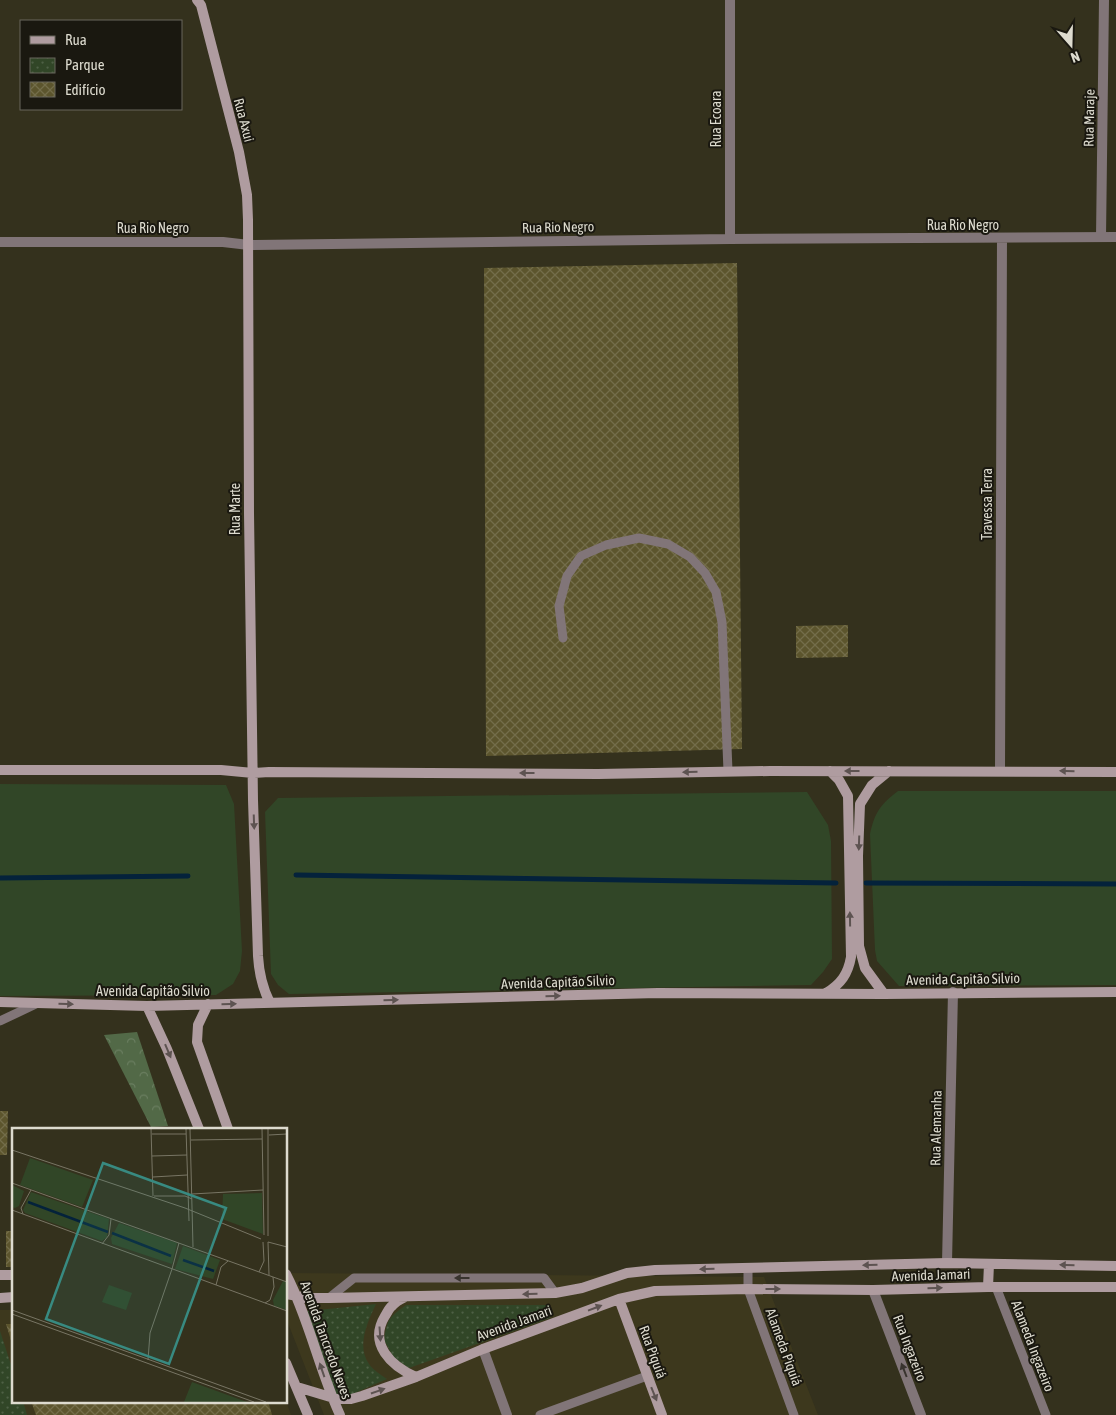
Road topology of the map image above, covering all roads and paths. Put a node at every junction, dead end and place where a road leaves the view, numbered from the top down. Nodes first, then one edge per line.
1 (730, 0) edge
2 (1104, 0) edge
3 (200, 2) edge
4 (1101, 237) junction
5 (1116, 237) edge
6 (1002, 238) junction
7 (730, 239) junction
8 (0, 242) edge
9 (249, 245) junction
10 (563, 638) dead end
11 (0, 770) edge
12 (1000, 770) junction
13 (728, 771) junction
14 (830, 771) junction
15 (889, 771) junction
16 (1116, 772) edge
17 (253, 773) junction
18 (953, 992) junction
19 (1116, 992) edge
20 (826, 993) junction
21 (884, 994) junction
22 (0, 1002) edge
23 (38, 1003) junction
24 (270, 1003) junction
25 (208, 1004) junction
26 (148, 1006) junction
27 (0, 1021) edge
28 (199, 1128) edge
29 (228, 1128) edge
30 (947, 1263) junction
31 (989, 1264) junction
32 (1116, 1266) edge
33 (748, 1269) junction
34 (288, 1278) edge
35 (992, 1287) junction
36 (1116, 1287) edge
37 (748, 1289) junction
38 (873, 1290) junction
39 (555, 1293) junction
40 (288, 1294) edge
41 (297, 1296) junction
42 (406, 1296) junction
43 (329, 1298) junction
44 (619, 1299) junction
45 (483, 1349) junction
46 (288, 1366) edge
47 (647, 1376) junction
48 (416, 1377) junction
49 (297, 1386) junction
50 (331, 1397) junction
51 (308, 1415) edge
52 (340, 1415) edge
53 (507, 1415) edge
54 (540, 1415) edge
55 (662, 1415) edge
56 (794, 1415) edge
57 (922, 1415) edge
58 (1046, 1415) edge

1 - 7 street, Rua Ecoara
2 - 4 street, Rua Maraje
3 - 9 main road, Rua Axui
4 - 5 street, Rua Rio Negro
4 - 6 street, Rua Rio Negro
6 - 7 street, Rua Rio Negro
6 - 12 street, Travessa Terra
7 - 9 street, Rua Rio Negro
8 - 9 street, Rua Rio Negro
9 - 17 main road, Rua Marte
10 - 13 lane
11 - 17 main road
12 - 15 main road
16 -> 12 main road
13 - 14 main road
13 -> 17 main road
15 -> 14 main road
20 -> 14 main road
15 -> 21 main road
17 -> 24 main road, Rua Marte
18 - 19 main road, Avenida Capitão Silvio
18 - 21 main road, Avenida Capitão Silvio
18 - 30 street, Rua Alemanha
20 - 21 main road, Avenida Capitão Silvio
24 -> 20 main road, Avenida Capitão Silvio
22 - 23 main road, Avenida Capitão Silvio
23 -> 26 main road, Avenida Capitão Silvio
23 - 27 lane
25 -> 24 main road, Avenida Capitão Silvio
25 - 26 main road, Avenida Capitão Silvio
25 - 29 main road
26 -> 28 main road
30 - 31 main road, Avenida Jamari
30 -> 33 main road, Avenida Jamari
32 -> 31 main road, Avenida Jamari
31 - 35 main road
33 - 37 lane
33 -> 39 main road, Avenida Jamari
34 - 41 main road, Avenida Tancredo Neves
35 - 36 main road, Avenida Jamari
38 -> 35 main road, Avenida Jamari
35 - 58 lane, Alameda Ingazeiro
37 -> 38 main road, Avenida Jamari
37 - 44 main road, Avenida Jamari
37 - 56 lane, Alameda Piquiá
57 -> 38 street, Rua Ingazeiro
39 -> 42 main road, Avenida Jamari
39 -> 43 lane, Avenida Jamari
40 - 41 main road, Avenida Jamari
41 - 43 main road, Avenida Jamari
50 -> 41 main road, Avenida Tancredo Neves
42 - 43 main road, Avenida Jamari
42 -> 48 main road
45 -> 44 main road, Avenida Jamari
44 - 47 main road, Rua Piquiá
45 - 48 main road, Avenida Jamari
45 - 53 street
46 - 49 main road
47 - 54 lane
47 -> 55 main road, Rua Piquiá
50 -> 48 main road, Avenida Jamari
49 - 50 main road, Avenida Jamari
49 - 51 main road
50 - 52 main road, Avenida Tancredo Neves

